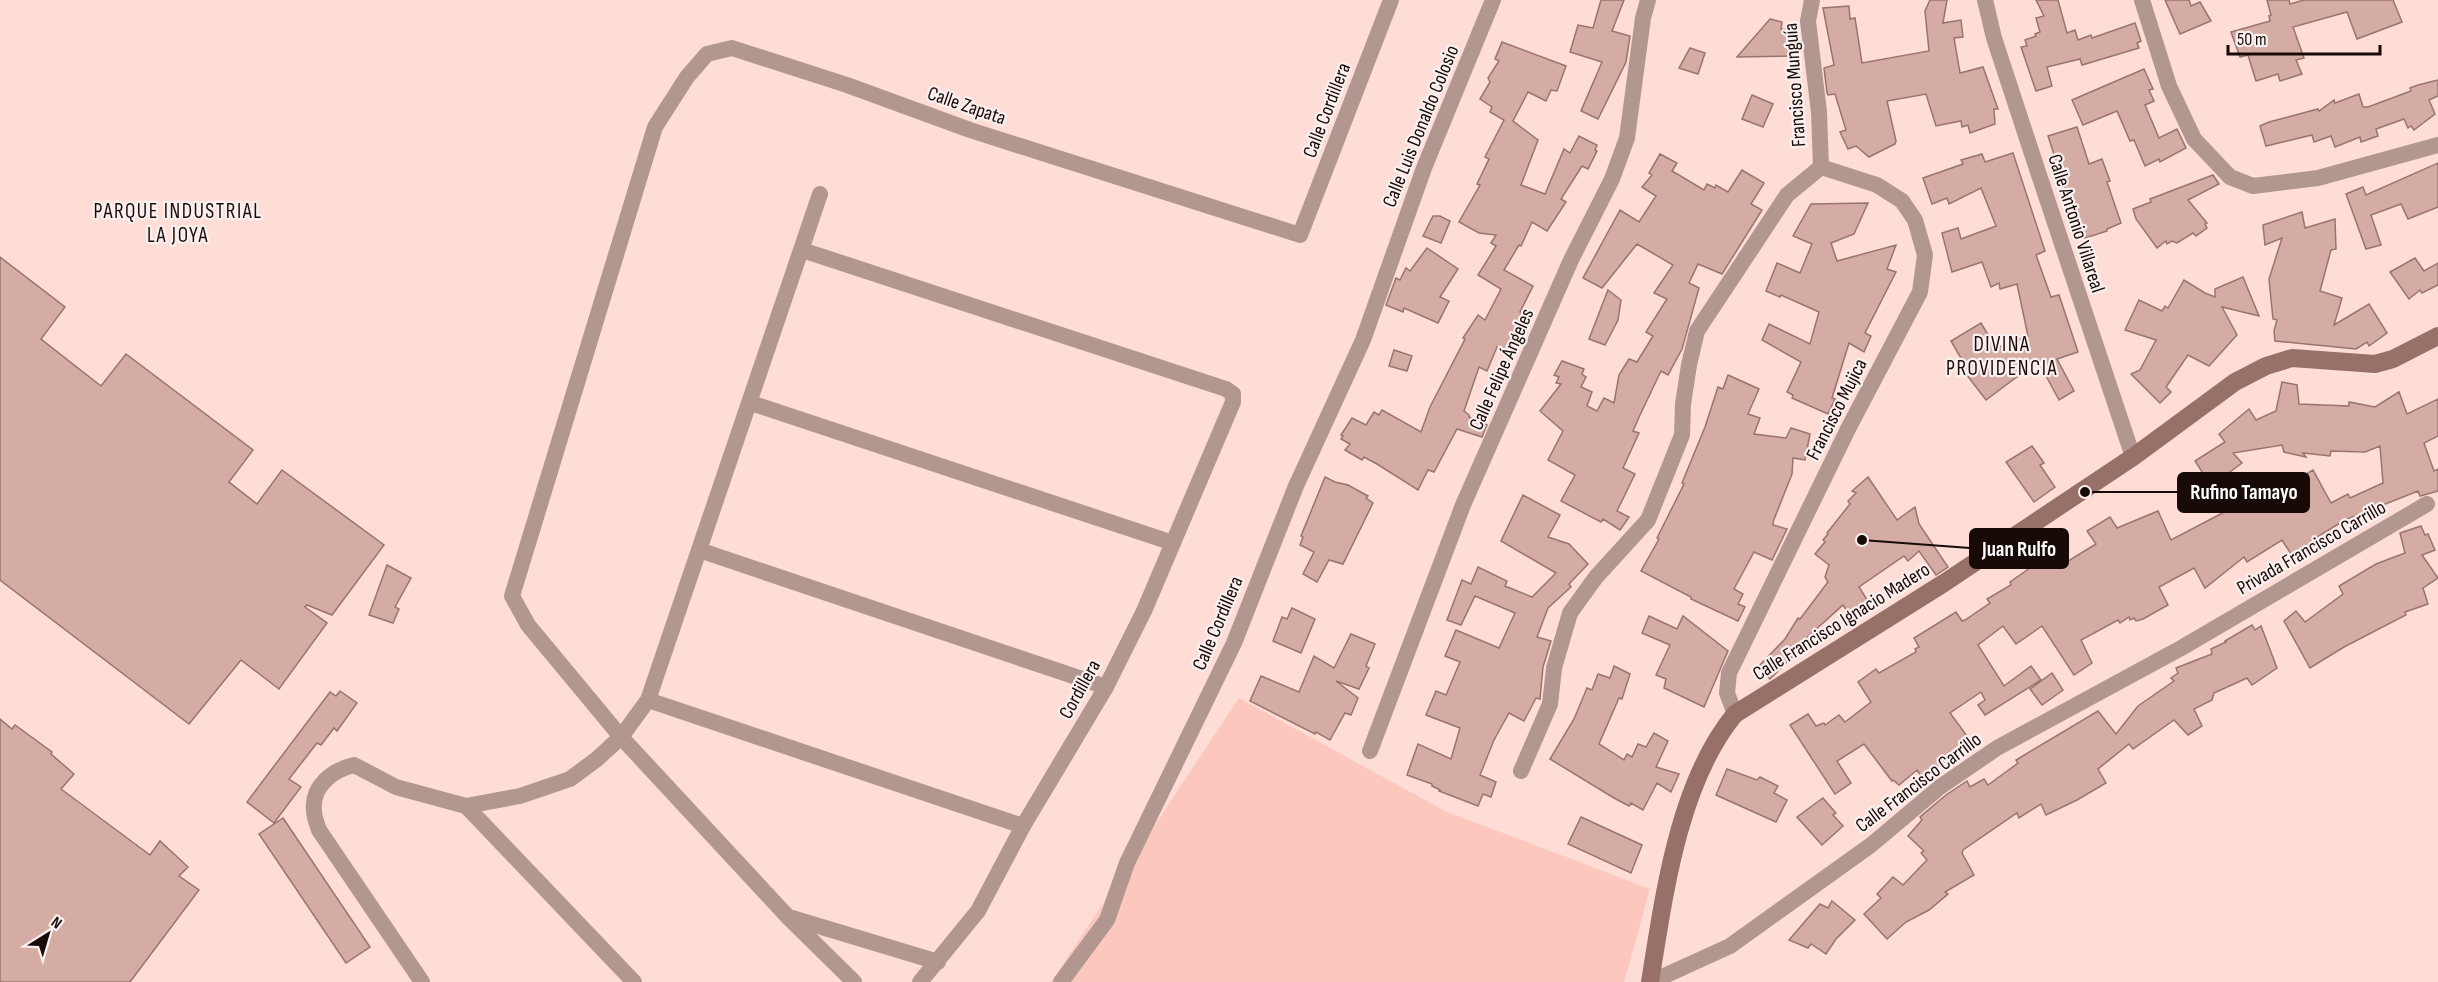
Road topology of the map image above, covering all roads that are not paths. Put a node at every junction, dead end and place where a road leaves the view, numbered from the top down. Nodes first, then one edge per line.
1 (1391, 0) edge
2 (1493, 0) edge
3 (1648, 0) edge
4 (1812, 0) edge
5 (1985, 0) edge
6 (2142, 0) edge
7 (2438, 146) edge
8 (1821, 167) junction
9 (820, 194) dead end
10 (1300, 235) joint
11 (802, 250) junction
12 (1388, 268) joint
13 (2438, 336) edge
14 (751, 403) junction
15 (2133, 457) junction
16 (2427, 504) dead end
17 (1173, 543) junction
18 (699, 550) junction
19 (2217, 627) joint
20 (1106, 687) junction
21 (648, 700) junction
22 (1735, 714) junction
23 (621, 738) junction
24 (1370, 752) dead end
25 (1521, 771) dead end
26 (466, 806) junction
27 (1023, 826) junction
28 (788, 917) junction
29 (938, 962) junction
30 (422, 982) edge
31 (634, 982) edge
32 (854, 982) edge
33 (920, 982) edge
34 (1061, 982) edge
35 (1650, 982) edge

1 - 10 street, Calle Cordillera
2 - 12 street, Calle Luis Donaldo Colosio
3 - 24 street, Calle Felipe Ángeles
4 - 8 street, Francisco Munguía
5 - 15 street, Calle Antonio Villareal
6 - 7 street
8 - 22 street, Francisco Mujica
8 - 25 street
9 - 11 street
10 - 23 street, Calle Zapata
11 - 14 street
11 - 17 street, Cordillera
12 - 34 street, Calle Cordillera
13 - 15 main road, Calle Francisco Ignacio Madero
14 - 17 street
14 - 18 street
15 - 22 main road, Calle Francisco Ignacio Madero
16 - 19 street, Privada Francisco Carrillo
17 - 20 street, Cordillera
18 - 20 street
18 - 21 street
19 - 35 street, Calle Francisco Carrillo
20 - 27 street, Cordillera
21 - 23 street
21 - 27 street
22 - 35 main road, Calle Francisco Ignacio Madero
23 - 26 street
23 - 28 street, Calle Zapata
26 - 30 street
26 - 31 street
27 - 29 street, Cordillera
28 - 29 street
28 - 32 street, Calle Zapata
29 - 33 street, Cordillera

